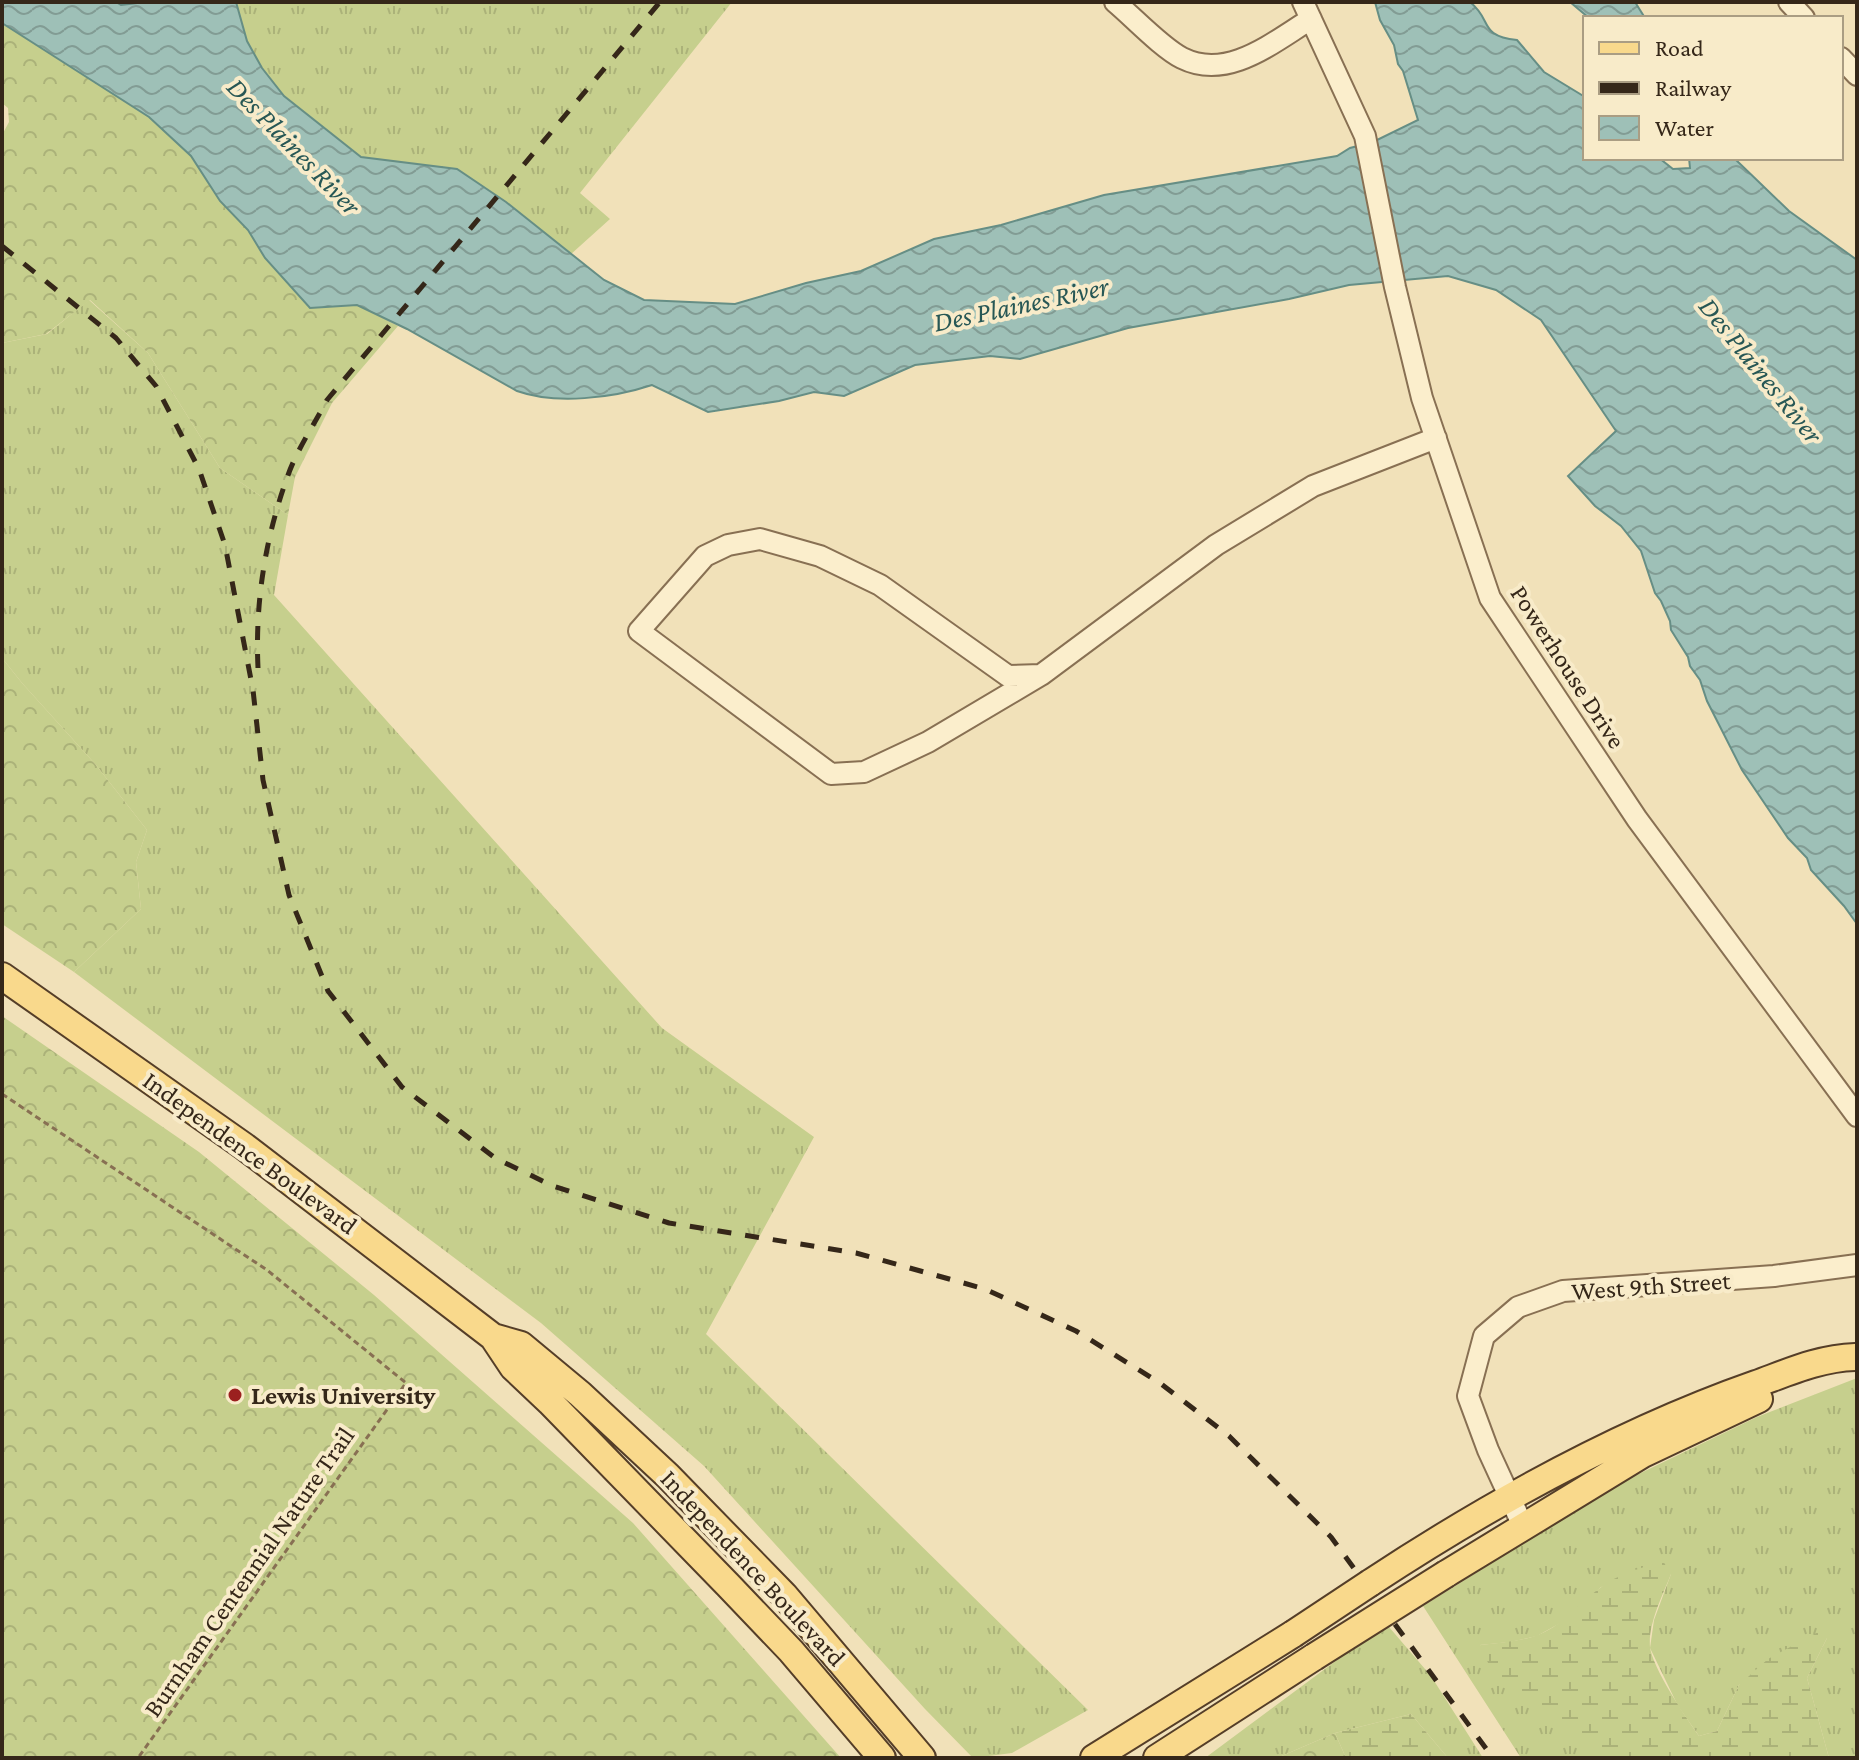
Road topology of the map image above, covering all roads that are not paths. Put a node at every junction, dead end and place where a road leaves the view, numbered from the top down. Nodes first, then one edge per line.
1 (1115, 2) edge
2 (1291, 2) edge
3 (1307, 10) edge
4 (1843, 60) edge
5 (1857, 75) edge
6 (1436, 438) junction
7 (1041, 675) junction
8 (2, 976) edge
9 (1857, 1116) edge
10 (1857, 1265) edge
11 (493, 1337) junction
12 (1856, 1357) edge
13 (1509, 1497) junction
14 (1523, 1526) junction
15 (882, 1758) edge
16 (922, 1758) edge
17 (1094, 1758) edge
18 (1157, 1758) edge

1 - 3 street
2 - 3 street
3 - 6 street, Powerhouse Drive
4 - 5 street
6 - 7 street
6 - 9 street, Powerhouse Drive
7 - 7 street
8 - 11 main road, Independence Boulevard
10 - 13 street, West 9th Street
11 - 15 main road, Independence Boulevard
11 - 16 main road, Independence Boulevard
12 - 13 main road
12 - 14 main road
13 - 14 street, West 9th Street
13 - 17 main road, bridge
14 - 18 main road, bridge

